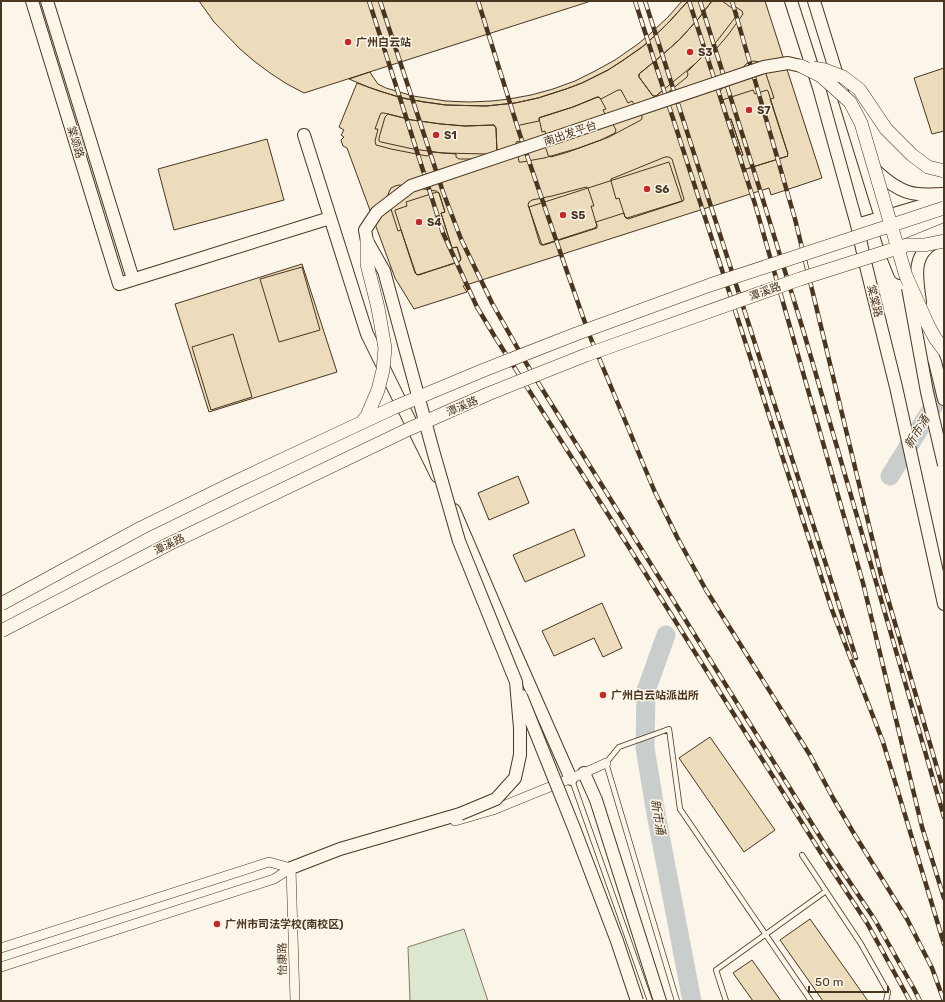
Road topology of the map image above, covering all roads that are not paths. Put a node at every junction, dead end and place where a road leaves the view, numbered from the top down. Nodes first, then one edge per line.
1 (32, 1) edge
2 (47, 1) edge
3 (791, 1) edge
4 (814, 1) edge
5 (801, 66) junction
6 (304, 135) dead end
7 (863, 158) junction
8 (944, 171) edge
9 (944, 194) edge
10 (944, 199) edge
11 (944, 208) edge
12 (881, 217) junction
13 (330, 218) junction
14 (857, 225) junction
15 (944, 230) edge
16 (944, 236) edge
17 (367, 241) junction
18 (944, 241) edge
19 (907, 245) junction
20 (892, 253) junction
21 (865, 262) junction
22 (906, 276) junction
23 (133, 279) junction
24 (924, 335) junction
25 (944, 350) edge
26 (944, 399) edge
27 (944, 465) edge
28 (1, 604) edge
29 (944, 604) edge
30 (1, 614) edge
31 (1, 631) edge
32 (516, 682) junction
33 (606, 763) junction
34 (584, 774) junction
35 (571, 779) junction
36 (802, 855) dead end
37 (292, 868) junction
38 (826, 891) junction
39 (765, 934) junction
40 (1, 948) edge
41 (1, 966) edge
42 (295, 1001) edge
43 (637, 1001) edge
44 (650, 1001) edge
45 (660, 1001) edge
46 (677, 1001) edge
47 (726, 1001) edge
48 (811, 1001) edge
49 (886, 1001) edge

1 - 23 street, 棠颂路
2 - 23 street, 棠颂路
3 - 14 street, 棠棠路
4 - 7 street
5 - 8 main road, bridge
5 - 17 street, 南出发平台, bridge
5 - 22 main road, bridge
6 - 13 street
7 - 9 street
7 - 12 street
10 - 12 street
11 - 28 main road, 潭溪路, bridge
12 - 14 street
12 - 20 street
13 - 23 street
13 - 35 street
14 - 21 street, 棠棠路
15 - 19 main road, 潭溪路
16 - 20 street
16 - 24 street
17 - 30 main road, bridge
17 - 32 street, bridge
18 - 19 main road, bridge
19 - 31 main road, 潭溪路, bridge
20 - 21 street
20 - 24 street
21 - 29 street, 棠棠路
22 - 25 main road, bridge
22 - 27 street, bridge
24 - 26 street
32 - 37 street, bridge
32 - 43 street, bridge
33 - 34 street
33 - 39 lane
33 - 46 lane
34 - 35 street
34 - 45 street
35 - 37 street
35 - 44 lane
36 - 38 lane
37 - 40 street
37 - 41 street
37 - 42 street, 怡康路
38 - 39 lane
38 - 49 lane
39 - 47 lane
39 - 48 lane

